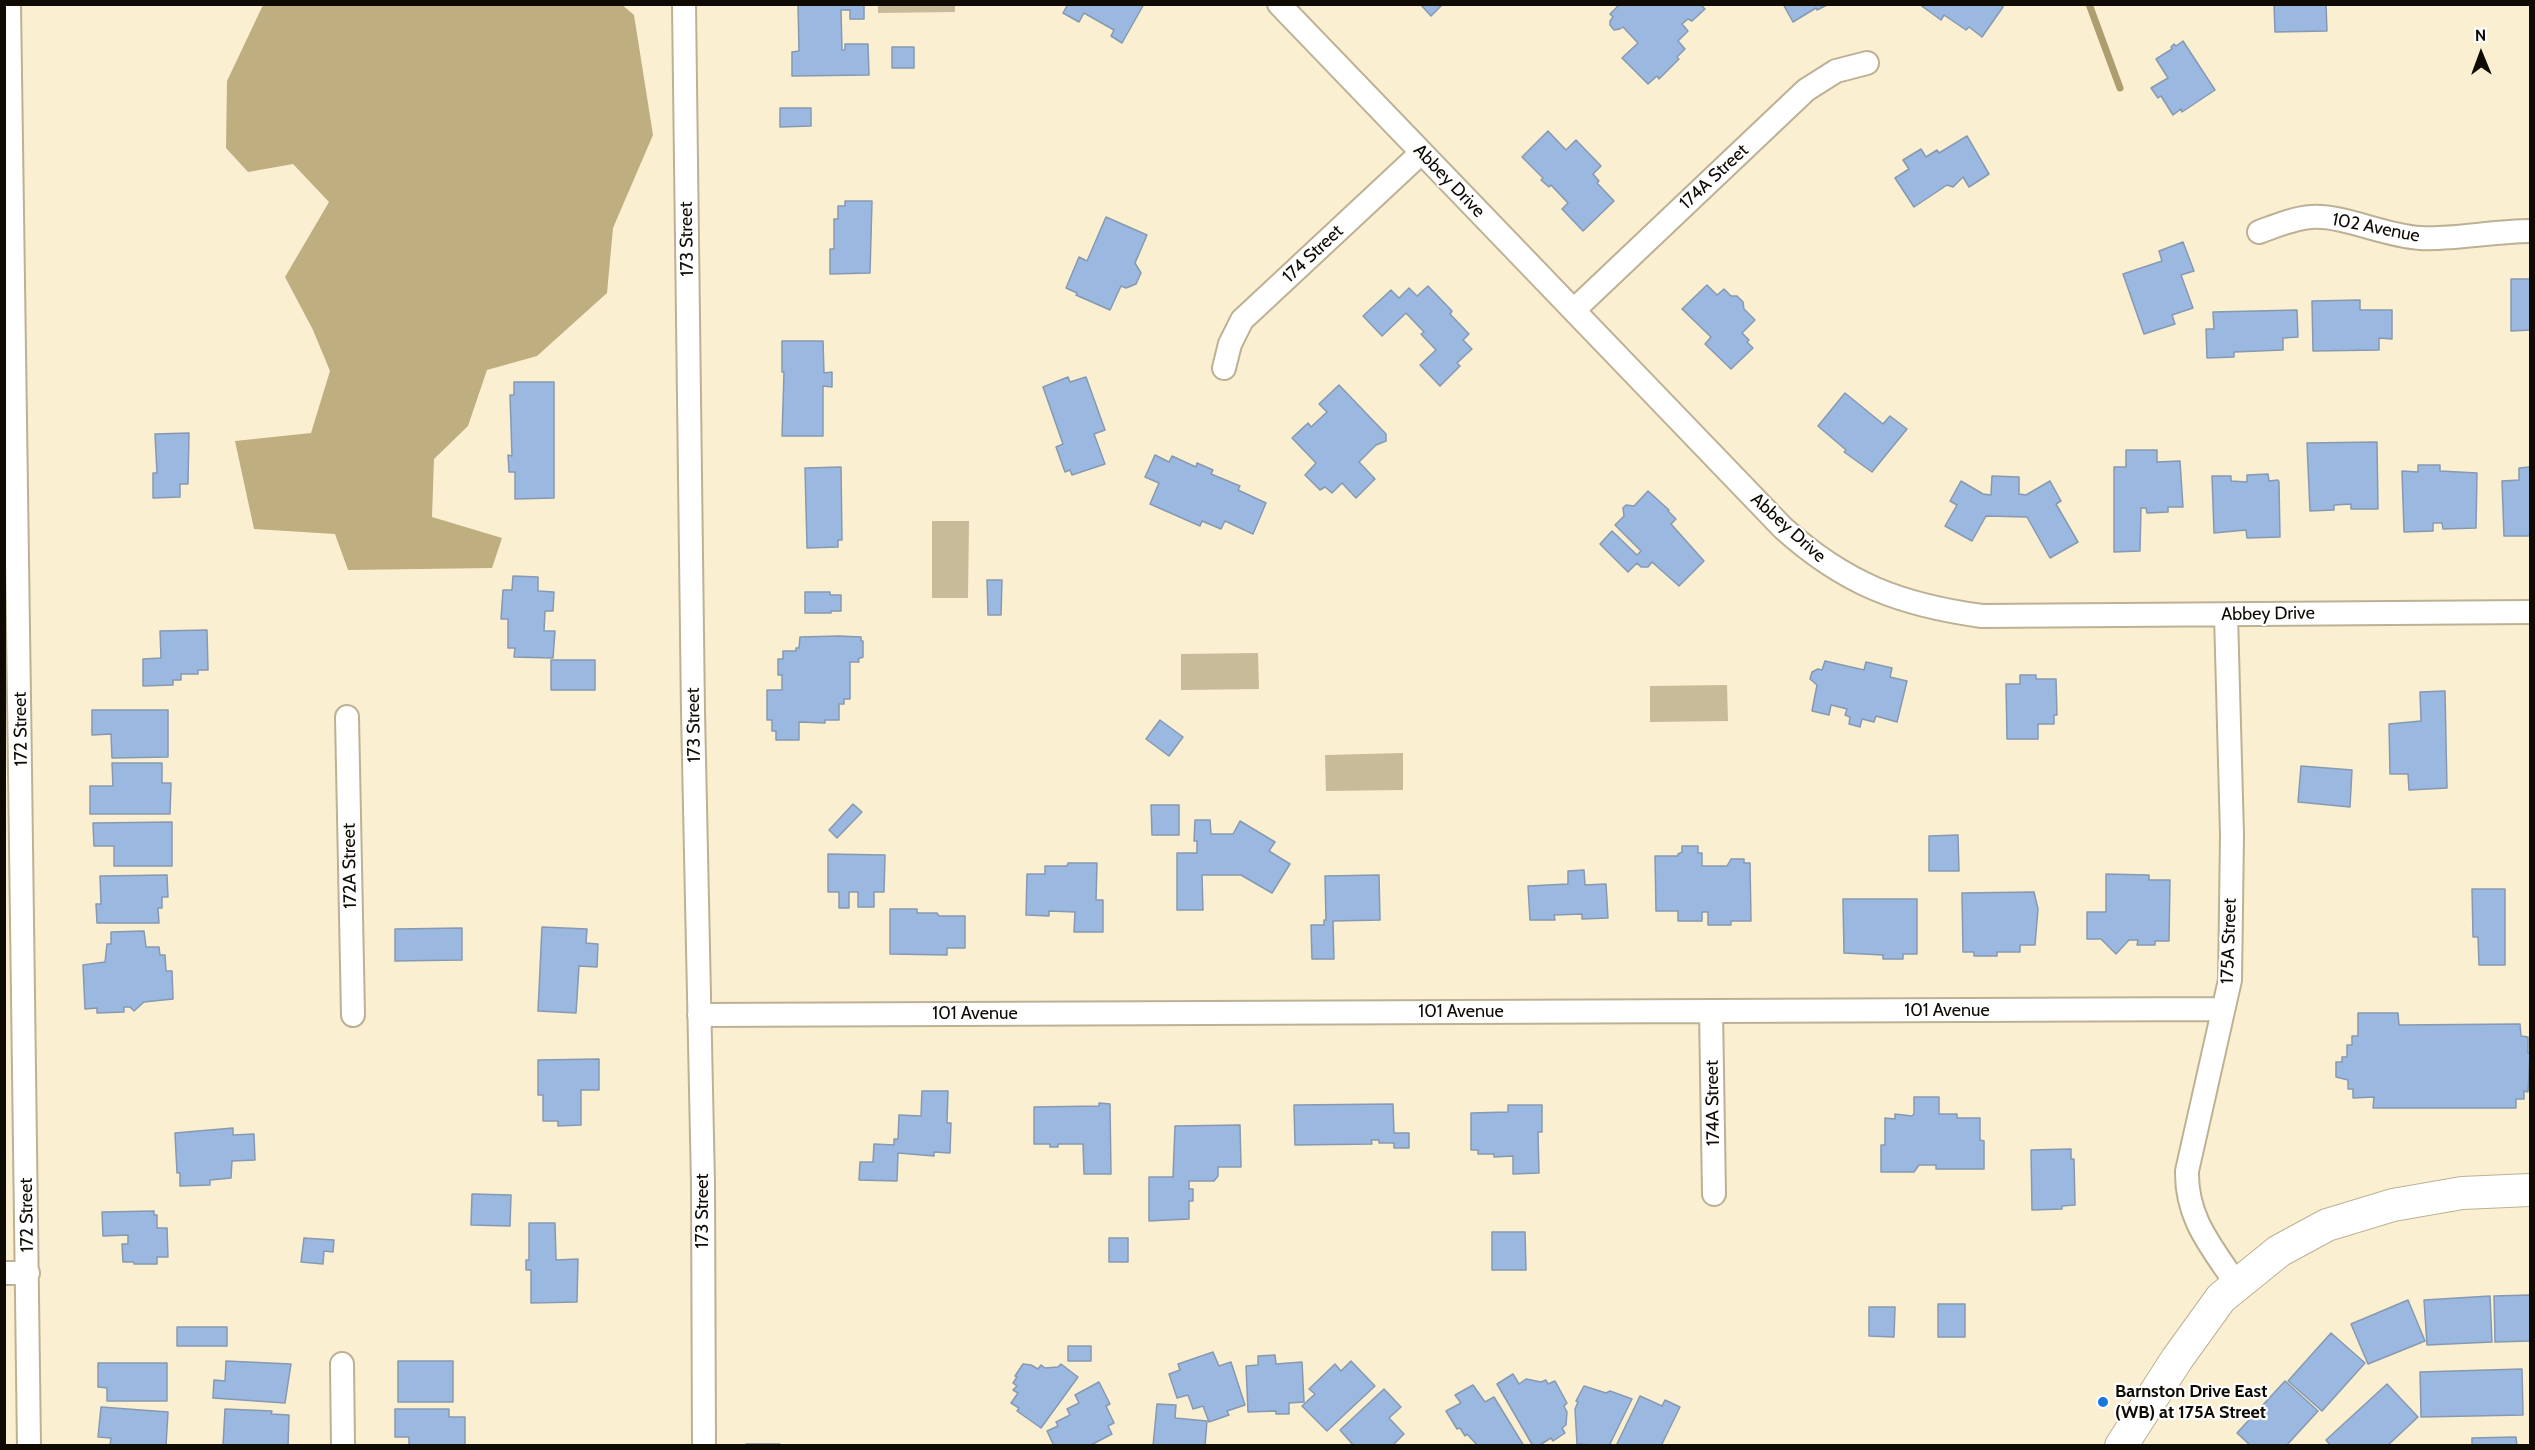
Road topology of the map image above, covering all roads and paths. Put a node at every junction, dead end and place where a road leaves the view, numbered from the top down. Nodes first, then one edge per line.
1 (9, 4) edge
2 (684, 4) edge
3 (1279, 4) edge
4 (1867, 63) dead end
5 (1421, 153) junction
6 (2530, 231) edge
7 (2259, 232) dead end
8 (1574, 310) junction
9 (9, 363) edge
10 (1224, 368) dead end
11 (2530, 612) edge
12 (2226, 615) junction
13 (12, 680) edge
14 (347, 717) dead end
15 (2222, 1009) junction
16 (1711, 1011) junction
17 (353, 1015) dead end
18 (699, 1015) junction
19 (2530, 1190) edge
20 (1714, 1194) dead end
21 (4, 1273) edge
22 (28, 1273) junction
23 (2237, 1285) junction
24 (342, 1364) dead end
25 (29, 1446) edge
26 (343, 1446) edge
27 (704, 1446) edge
28 (2121, 1446) edge

1 - 9 street, 172 Street
2 - 18 street, 173 Street
3 - 5 street, Abbey Drive
4 - 8 street, 174A Street
5 - 8 street, Abbey Drive
5 - 10 street, 174 Street
6 - 7 street, 102 Avenue
8 - 12 street, Abbey Drive
9 - 13 street, 172 Street
11 - 12 street, Abbey Drive
12 - 15 street, 175A Street
13 - 22 street, 172 Street
14 - 17 street, 172A Street
15 - 16 street, 101 Avenue
15 - 23 street, 175A Street
16 - 18 street, 101 Avenue
16 - 20 street, 174A Street
18 - 27 street, 173 Street
19 - 23 street
21 - 22 street, 172 Street
22 - 25 street, 172 Street
23 - 28 street
24 - 26 street

